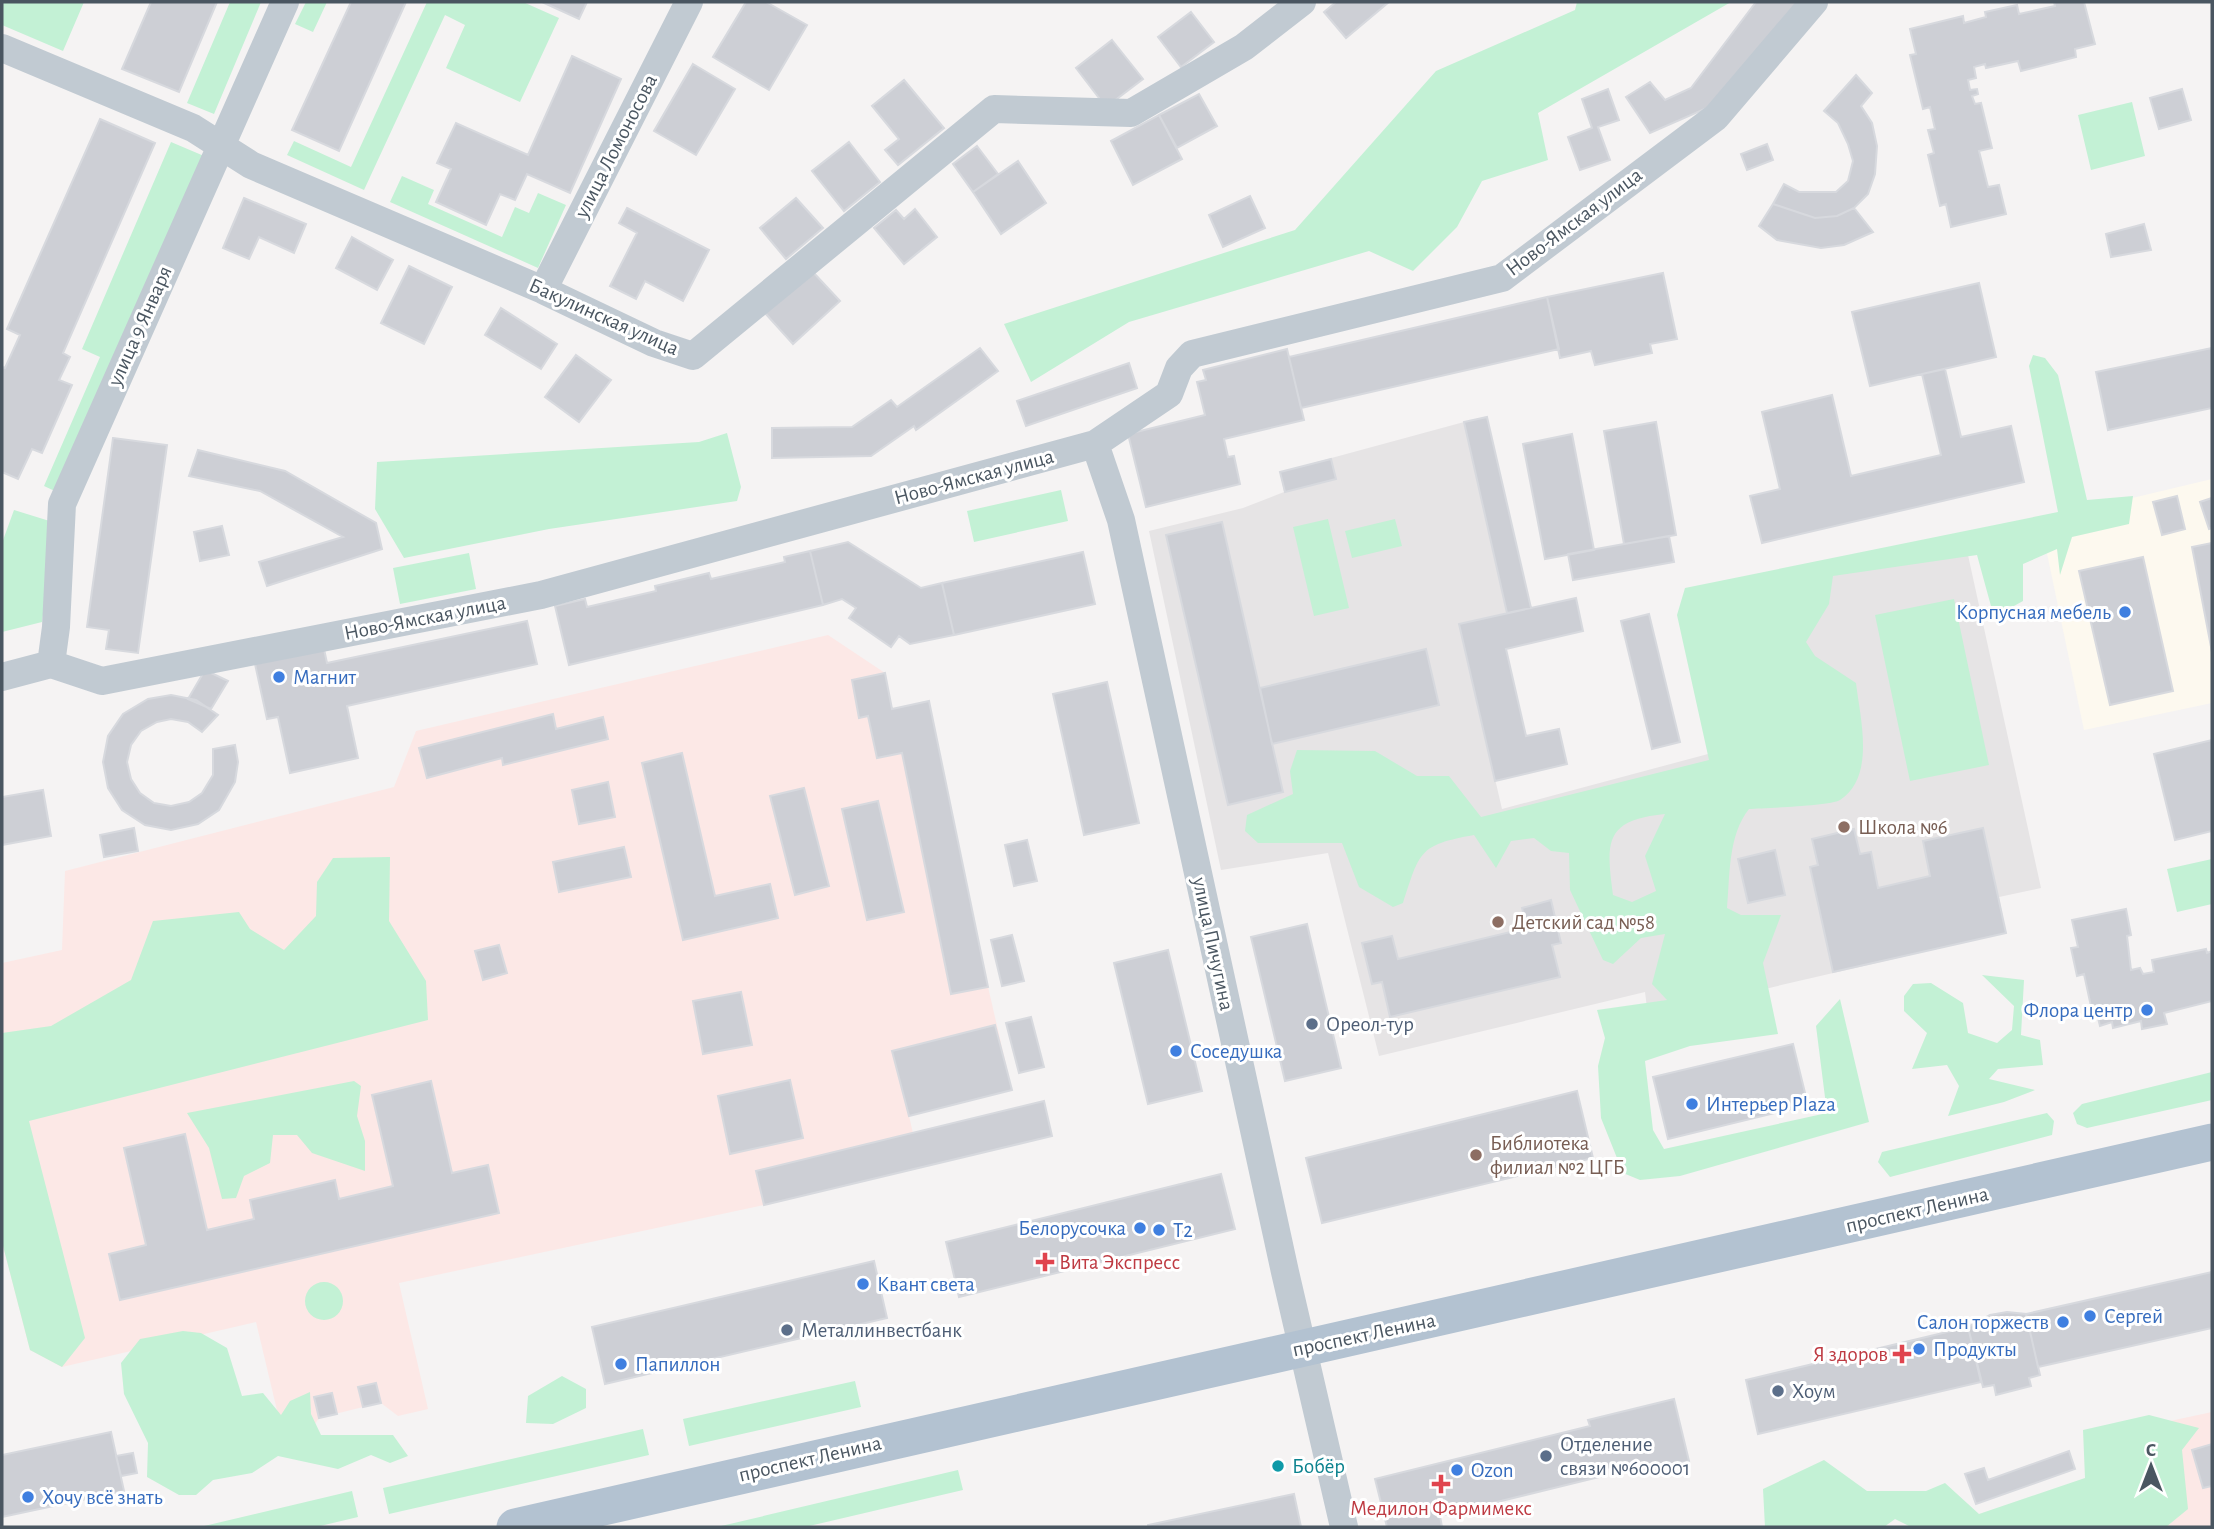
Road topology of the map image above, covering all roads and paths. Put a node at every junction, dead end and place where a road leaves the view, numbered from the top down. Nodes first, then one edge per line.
1 (285, 2) edge
2 (688, 2) edge
3 (1302, 2) edge
4 (1814, 2) edge
5 (2, 48) edge
6 (221, 145) junction
7 (543, 290) junction
8 (1094, 444) junction
9 (51, 664) junction
10 (2, 677) edge
11 (2212, 1142) edge
12 (1303, 1348) junction
13 (515, 1527) edge
14 (1345, 1527) edge

1 - 6 street, улица 9 Января
2 - 7 street, улица Ломоносова
3 - 7 street, Бакулинская улица
4 - 8 street, Ново-Ямская улица
5 - 6 street, Бакулинская улица
6 - 7 street, Бакулинская улица
6 - 9 street, улица 9 Января
8 - 9 street, Ново-Ямская улица
8 - 12 street, улица Пичугина
9 - 10 street
11 - 12 main road, проспект Ленина
12 - 13 main road, проспект Ленина
12 - 14 street, улица Пичугина

